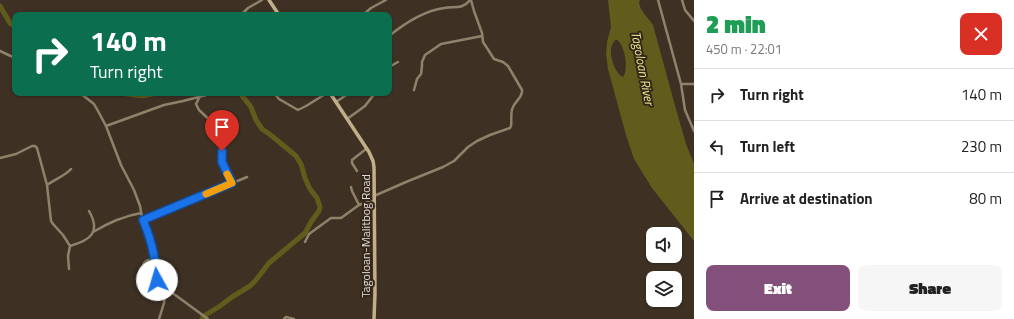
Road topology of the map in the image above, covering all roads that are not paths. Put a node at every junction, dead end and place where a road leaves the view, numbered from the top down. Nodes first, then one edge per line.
1 (262, 0) edge
2 (269, 0) edge
3 (386, 0) edge
4 (471, 0) edge
5 (658, 0) edge
6 (682, 0) edge
7 (243, 12) edge
8 (277, 12) edge
9 (367, 12) edge
10 (694, 21) edge
11 (392, 34) edge
12 (482, 36) junction
13 (0, 51) edge
14 (12, 57) edge
15 (398, 62) dead end
16 (392, 65) edge
17 (681, 84) junction
18 (694, 84) edge
19 (414, 90) dead end
20 (83, 96) edge
21 (203, 96) edge
22 (276, 96) edge
23 (322, 96) edge
24 (332, 96) edge
25 (344, 96) edge
26 (372, 96) edge
27 (199, 97) junction
28 (335, 102) junction
29 (346, 119) junction
30 (106, 126) junction
31 (694, 131) edge
32 (366, 149) junction
33 (0, 158) edge
34 (71, 169) dead end
35 (357, 171) dead end
36 (247, 177) dead end
37 (232, 183) junction
38 (47, 185) junction
39 (352, 188) dead end
40 (374, 196) junction
41 (374, 201) junction
42 (359, 205) junction
43 (89, 211) dead end
44 (141, 213) junction
45 (143, 220) junction
46 (93, 232) junction
47 (305, 242) dead end
48 (70, 246) junction
49 (155, 259) junction
50 (69, 269) dead end
51 (157, 280) junction
52 (168, 290) junction
53 (207, 318) edge
54 (159, 319) edge
55 (284, 319) edge
56 (294, 319) edge
57 (374, 319) edge

1 - 7 street
2 - 8 main road
3 - 9 street
4 - 11 street
4 - 12 street
5 - 17 street
6 - 10 street
12 - 19 street
12 - 40 street
13 - 14 street
15 - 16 street
17 - 18 street
17 - 31 street
20 - 30 street
21 - 27 street
22 - 23 street
24 - 28 main road, Tagoloan-Malitbog Road
25 - 28 street
26 - 29 street
27 - 30 street
27 - 37 street
28 - 29 main road, Tagoloan-Malitbog Road
29 - 32 main road, Tagoloan-Malitbog Road
30 - 44 street
32 - 35 street
32 - 40 main road, Tagoloan-Malitbog Road
33 - 38 street
34 - 38 street
36 - 37 street
37 - 45 street
38 - 48 street
39 - 42 street
40 - 41 main road, Tagoloan-Malitbog Road
41 - 42 street
41 - 57 main road, Tagoloan-Malitbog Road
42 - 47 street
43 - 46 street
44 - 45 street
44 - 46 street
45 - 49 street
46 - 48 street
48 - 50 street
49 - 51 street
49 - 51 street
51 - 52 street
52 - 53 street
52 - 54 street
55 - 56 street

